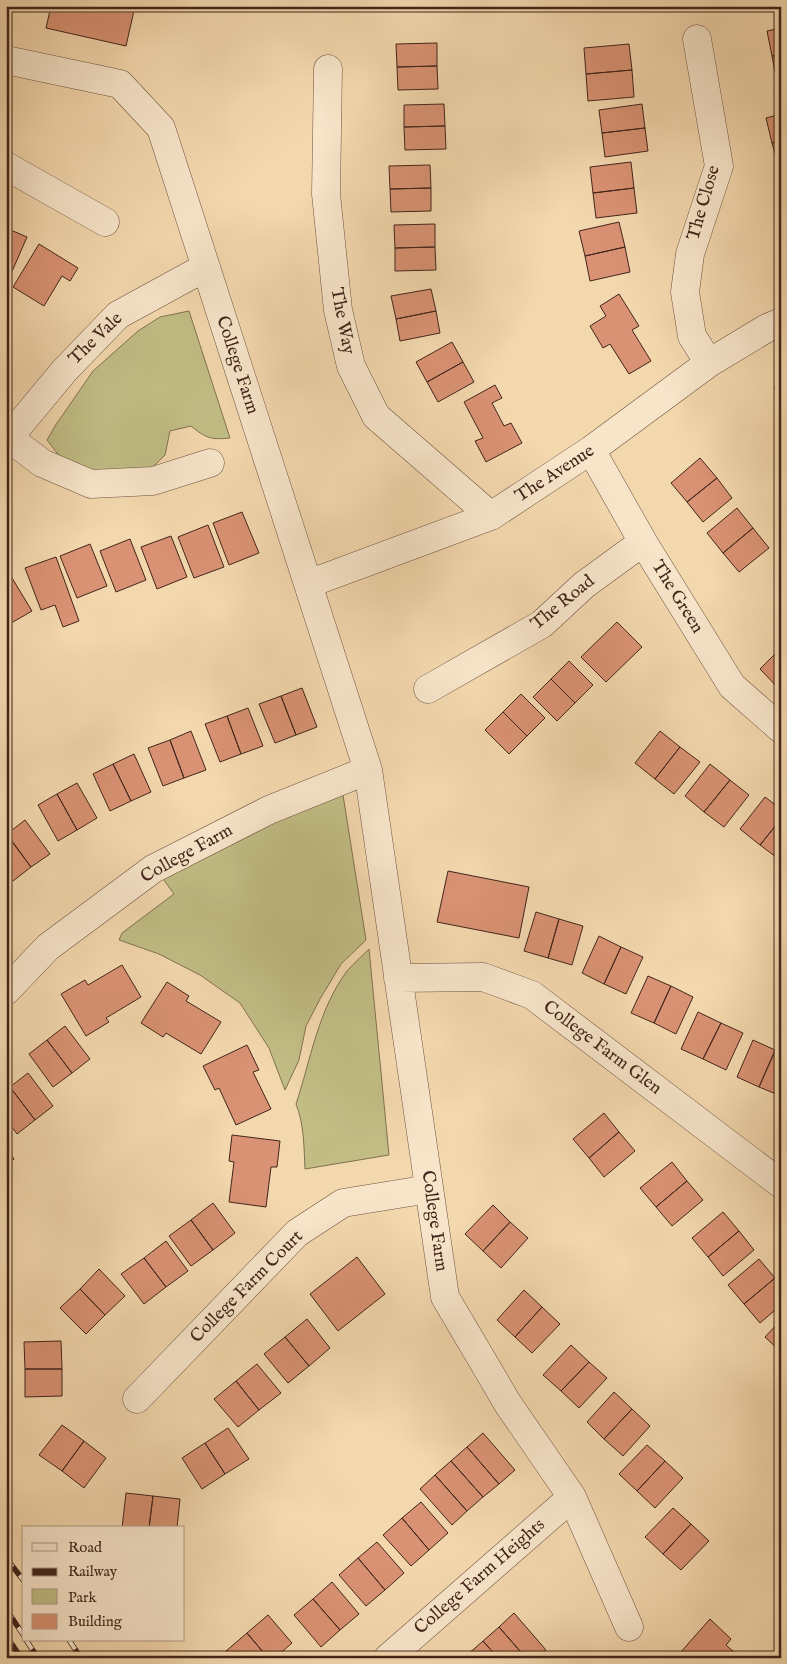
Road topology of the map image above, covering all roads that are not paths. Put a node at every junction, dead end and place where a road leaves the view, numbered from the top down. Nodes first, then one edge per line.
1 (697, 40) dead end
2 (6, 60) edge
3 (328, 69) dead end
4 (6, 166) edge
5 (105, 222) dead end
6 (206, 267) junction
7 (781, 322) edge
8 (709, 363) junction
9 (7, 439) edge
10 (591, 450) junction
11 (210, 463) dead end
12 (491, 516) junction
13 (643, 542) junction
14 (308, 584) junction
15 (428, 689) dead end
16 (781, 729) edge
17 (368, 770) junction
18 (398, 978) junction
19 (6, 992) edge
20 (781, 1184) edge
21 (429, 1189) junction
22 (137, 1399) dead end
23 (572, 1497) junction
24 (629, 1627) dead end
25 (388, 1658) edge

1 - 8 street, The Close
2 - 6 street, College Farm
3 - 12 street, The Way
4 - 5 street
6 - 9 street, The Vale
6 - 14 street, College Farm
7 - 8 street, The Avenue
8 - 10 street, The Avenue
9 - 11 street, The Vale
10 - 12 street, The Avenue
10 - 13 street, The Green
12 - 14 street, The Avenue
13 - 15 street, The Road
13 - 16 street, The Green
14 - 17 street, College Farm
17 - 18 street, College Farm
17 - 19 street, College Farm
18 - 20 street, College Farm Glen
18 - 21 street, College Farm
21 - 22 street, College Farm Court
21 - 23 street, College Farm
23 - 24 street, College Farm
23 - 25 street, College Farm Heights

